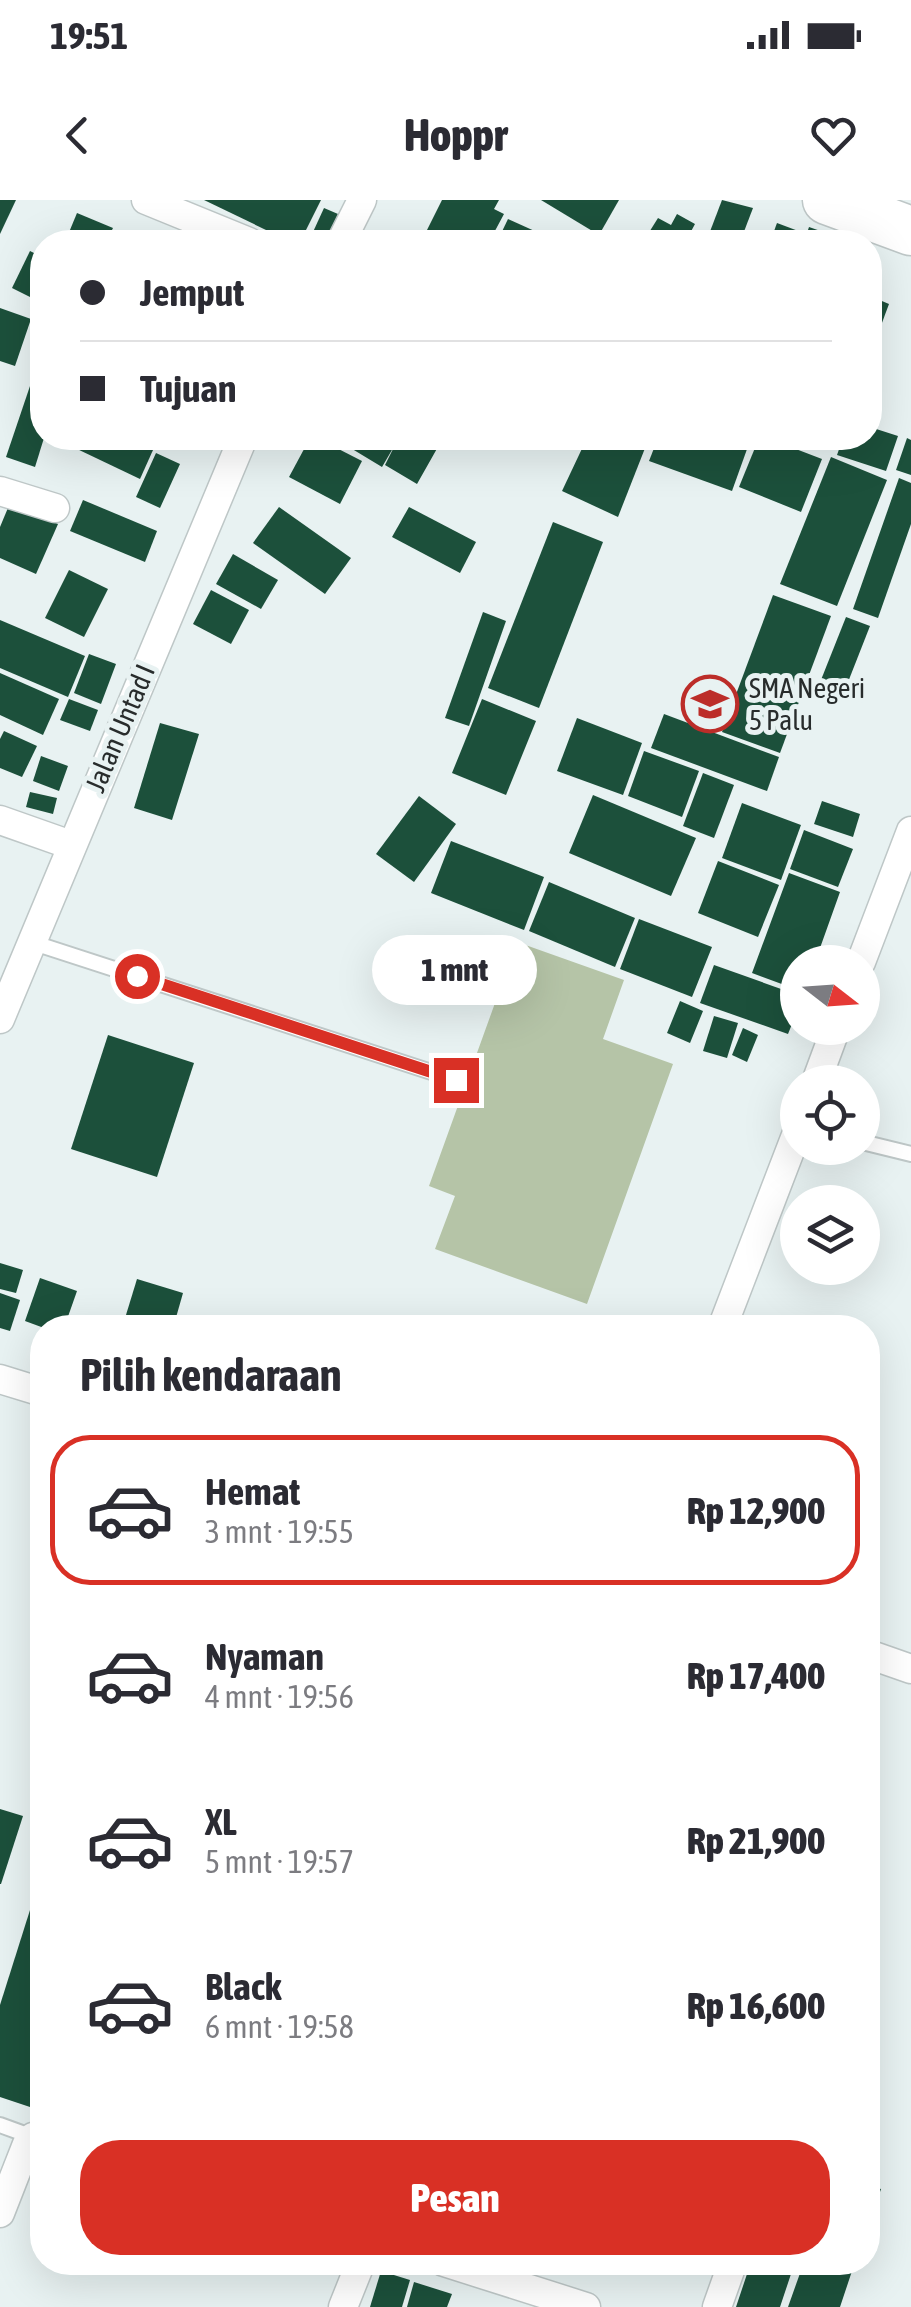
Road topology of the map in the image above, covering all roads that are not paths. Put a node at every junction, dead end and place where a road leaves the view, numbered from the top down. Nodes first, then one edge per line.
1 (146, 200) edge
2 (362, 200) edge
3 (827, 200) edge
4 (220, 230) edge
5 (346, 230) edge
6 (911, 231) edge
7 (238, 450) edge
8 (0, 491) edge
9 (54, 508) dead end
10 (0, 820) edge
11 (911, 832) edge
12 (71, 845) junction
13 (31, 942) junction
14 (868, 945) edge
15 (0, 1019) edge
16 (456, 1080) dead end
17 (880, 1146) edge
18 (911, 1154) edge
19 (785, 1165) edge
20 (727, 1315) edge
21 (0, 1379) edge
22 (30, 1388) edge
23 (880, 1658) edge
24 (911, 1669) edge
25 (0, 2125) edge
26 (30, 2134) edge
27 (30, 2145) edge
28 (0, 2213) edge
29 (356, 2275) edge
30 (485, 2275) edge
31 (728, 2275) edge
32 (343, 2307) edge
33 (586, 2307) edge
34 (717, 2307) edge

1 - 4 street
2 - 5 street
3 - 6 highway
7 - 12 street, Jalan Untad I
8 - 9 street
10 - 12 street
11 - 14 street
12 - 13 street, Jalan Untad I
13 - 15 street, Jalan Untad I
13 - 16 lane
17 - 18 lane
19 - 20 street
21 - 22 street
23 - 24 street
25 - 26 lane
27 - 28 street
29 - 32 street
30 - 33 street
31 - 34 street

